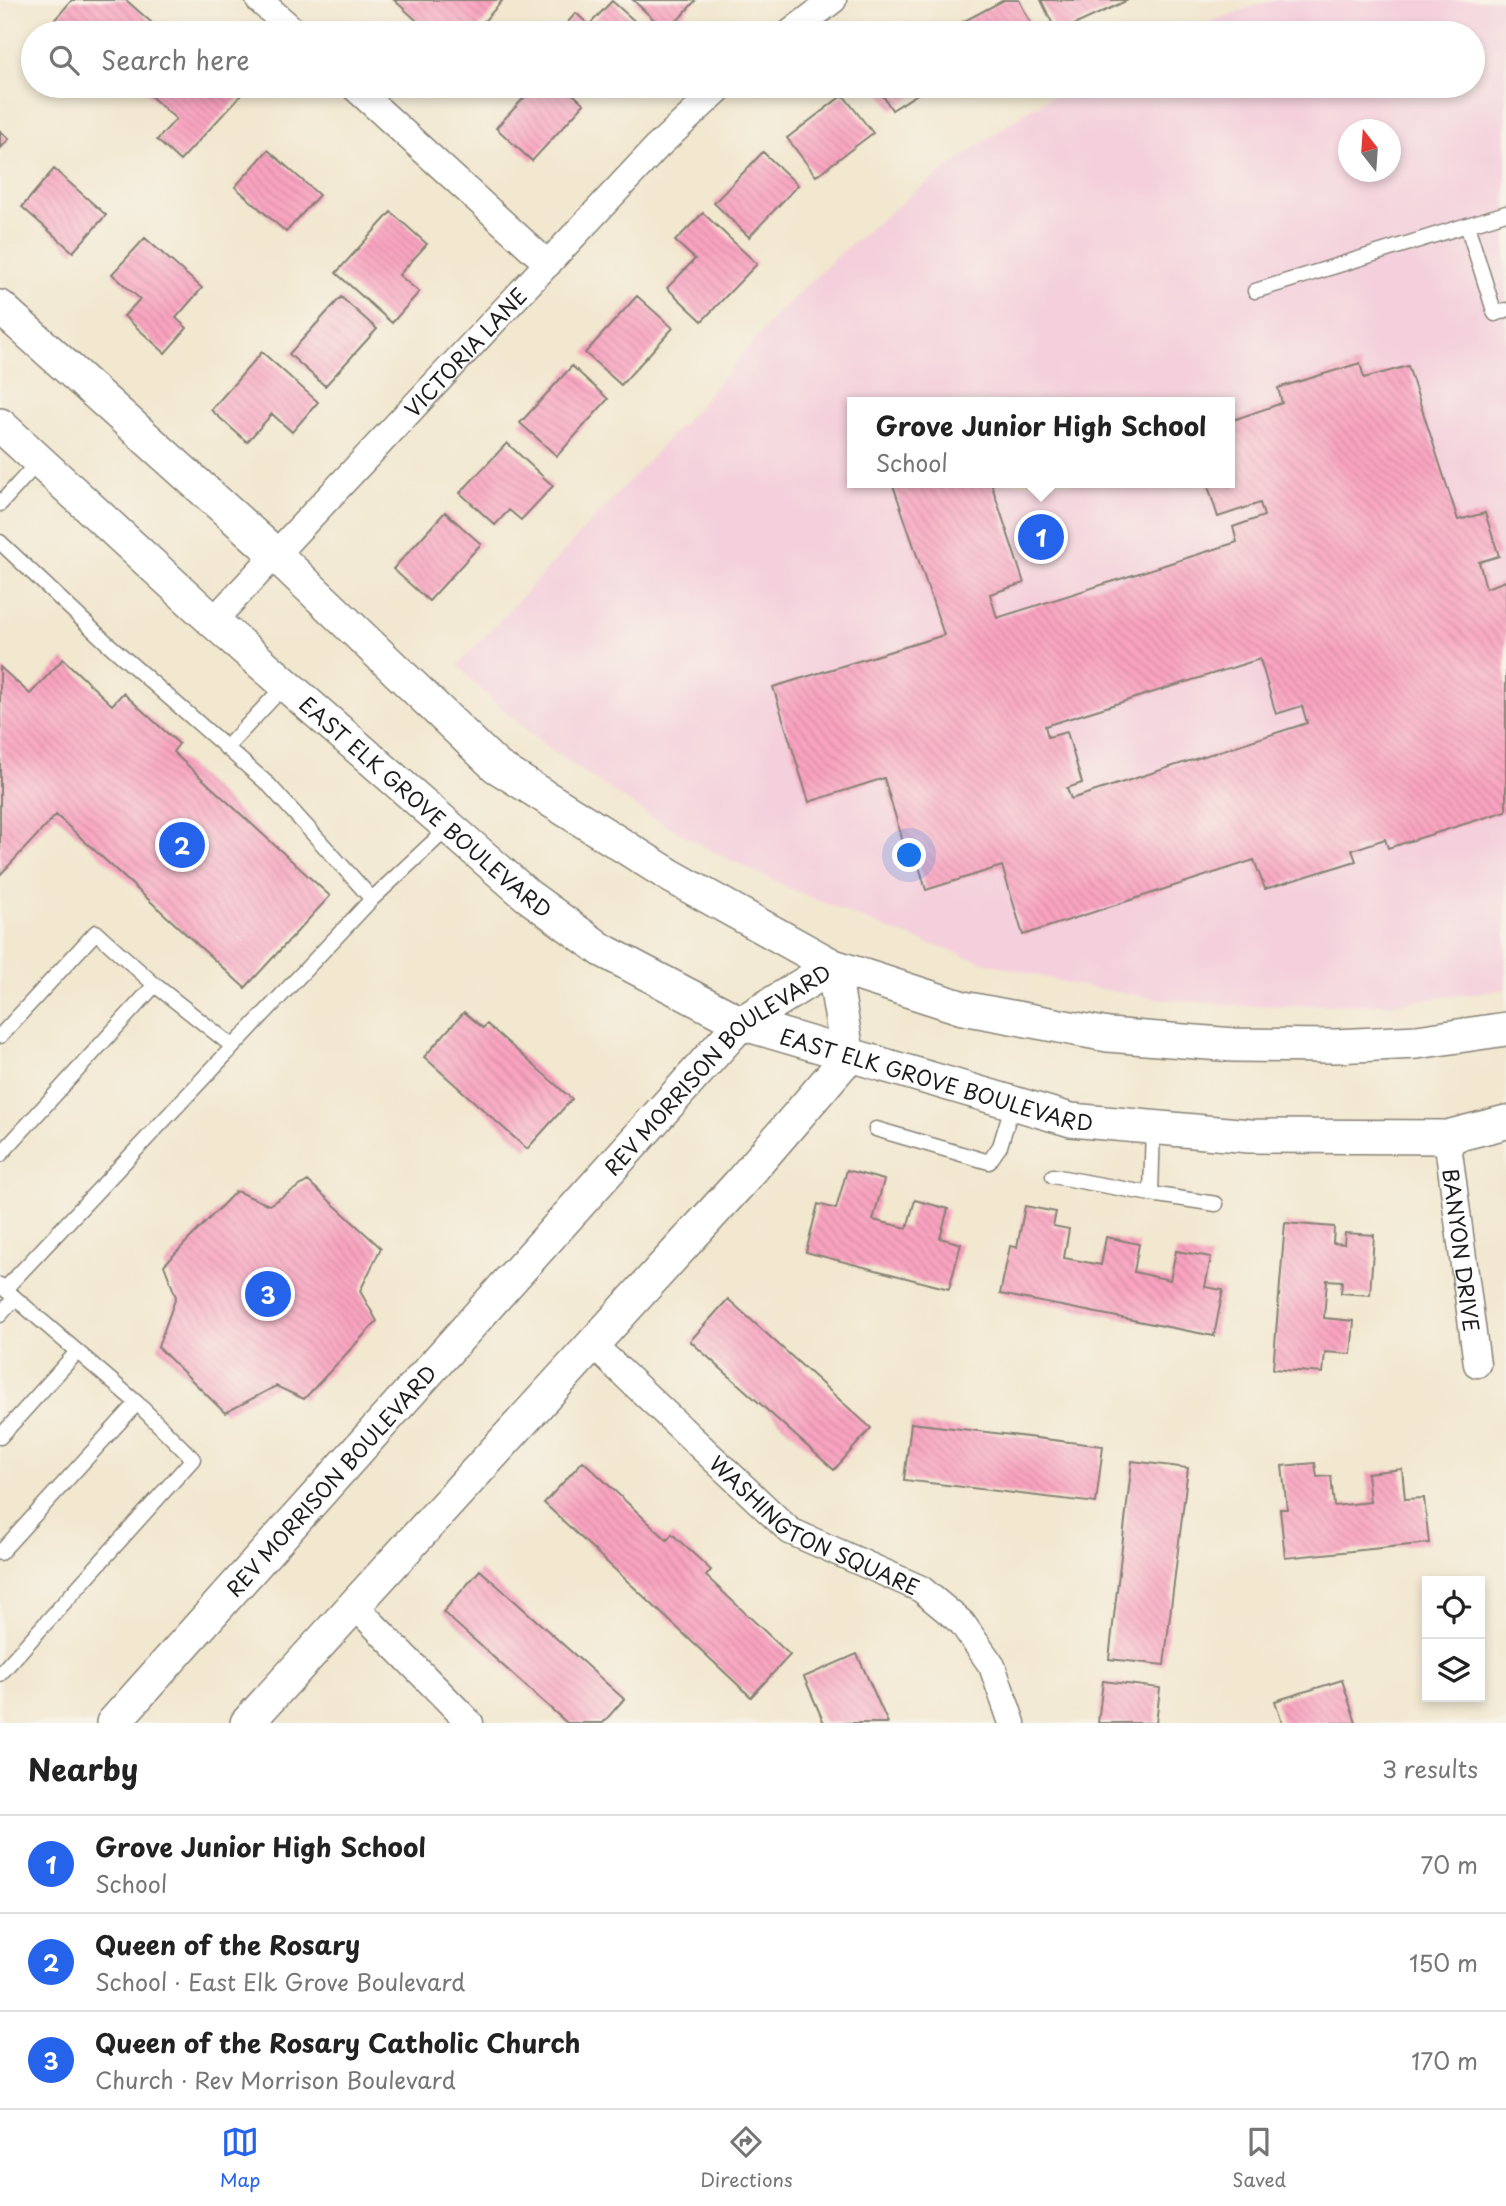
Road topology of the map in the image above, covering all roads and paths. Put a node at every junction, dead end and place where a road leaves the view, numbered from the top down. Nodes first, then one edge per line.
1 (259, 0) edge
2 (833, 0) edge
3 (283, 21) edge
4 (806, 21) edge
5 (366, 98) edge
6 (709, 98) edge
7 (1506, 213) edge
8 (1467, 225) junction
9 (548, 264) junction
10 (1255, 291) dead end
11 (0, 307) edge
12 (1501, 312) edge
13 (0, 425) edge
14 (39, 461) junction
15 (0, 504) edge
16 (0, 542) edge
17 (275, 554) junction
18 (213, 621) junction
19 (286, 684) junction
20 (226, 748) junction
21 (449, 827) junction
22 (372, 899) junction
23 (834, 966) junction
24 (155, 985) junction
25 (741, 1023) junction
26 (1506, 1029) edge
27 (0, 1036) edge
28 (231, 1045) junction
29 (848, 1057) junction
30 (1013, 1103) junction
31 (1506, 1122) edge
32 (1153, 1128) junction
33 (876, 1129) dead end
34 (1447, 1137) junction
35 (0, 1155) edge
36 (1053, 1176) dead end
37 (1151, 1194) junction
38 (1216, 1204) dead end
39 (7, 1291) edge
40 (0, 1315) edge
41 (592, 1344) junction
42 (77, 1352) junction
43 (1477, 1364) dead end
44 (137, 1403) junction
45 (0, 1437) edge
46 (0, 1553) edge
47 (355, 1606) junction
48 (0, 1674) edge
49 (113, 1723) edge
50 (247, 1723) edge
51 (470, 1723) edge
52 (1012, 1723) edge

1 - 3 street
2 - 4 street
5 - 9 street
6 - 9 street, VICTORIA LANE
7 - 8 lane
8 - 10 lane
8 - 12 lane
9 - 17 street, VICTORIA LANE
11 - 17 street
13 - 14 street, EAST ELK GROVE BOULEVARD
14 - 15 lane
14 - 18 street, EAST ELK GROVE BOULEVARD
16 - 20 lane
17 - 18 street, VICTORIA LANE
17 - 23 street
18 - 19 street, EAST ELK GROVE BOULEVARD
19 - 20 lane
19 - 21 street, EAST ELK GROVE BOULEVARD
20 - 22 lane
21 - 22 lane
21 - 25 street, EAST ELK GROVE BOULEVARD
22 - 28 lane
23 - 25 street, REV MORRISON BOULEVARD
23 - 26 street
23 - 29 street, REV MORRISON BOULEVARD
24 - 27 lane
24 - 28 lane
24 - 35 lane
25 - 29 street, EAST ELK GROVE BOULEVARD
25 - 49 street, REV MORRISON BOULEVARD
28 - 39 lane
29 - 30 street, EAST ELK GROVE BOULEVARD
29 - 41 street
30 - 32 street, EAST ELK GROVE BOULEVARD
30 - 33 lane
31 - 34 street, EAST ELK GROVE BOULEVARD
32 - 34 street, EAST ELK GROVE BOULEVARD
32 - 37 lane
34 - 43 street, BANYON DRIVE
36 - 37 lane
37 - 38 lane
39 - 40 lane
39 - 42 lane
41 - 47 street
41 - 52 street, WASHINGTON SQUARE
42 - 44 lane
42 - 45 lane
44 - 46 lane
44 - 48 lane
47 - 50 street
47 - 51 street

